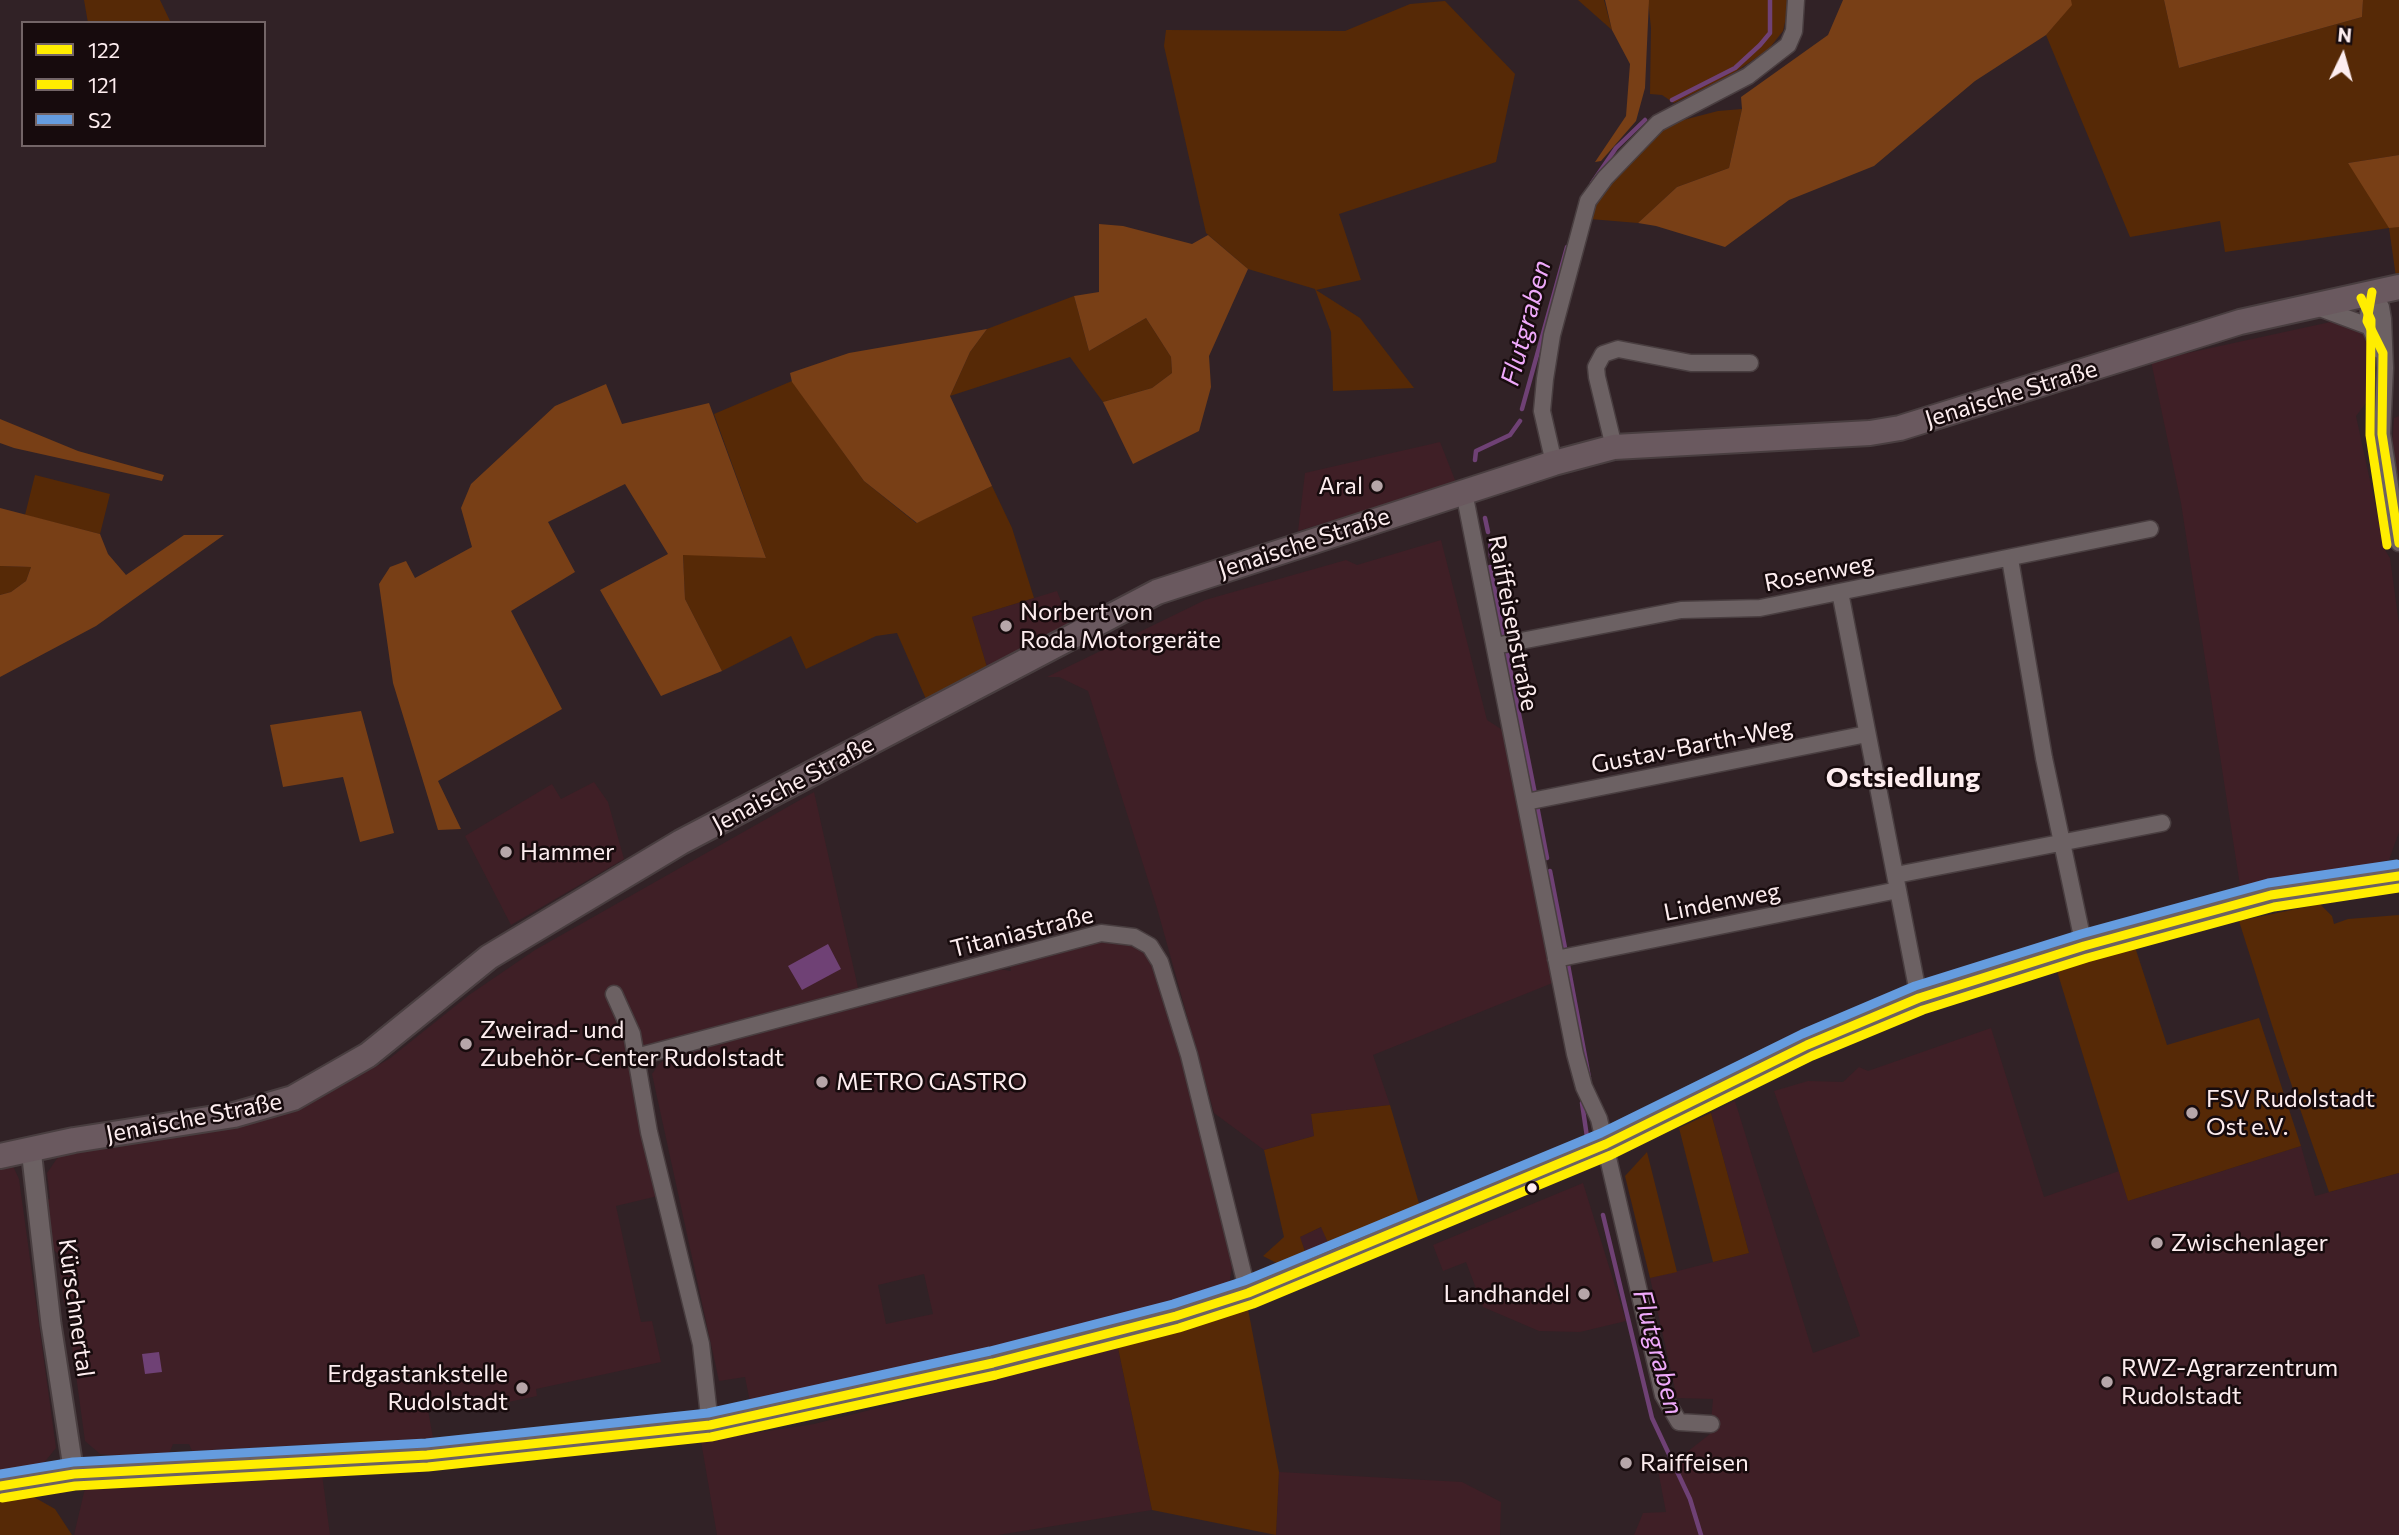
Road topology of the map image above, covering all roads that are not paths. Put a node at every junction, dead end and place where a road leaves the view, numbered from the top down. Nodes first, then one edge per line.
1 (1796, 0) edge
2 (2399, 287) edge
3 (2372, 292) junction
4 (2308, 305) junction
5 (2368, 326) junction
6 (2383, 353) junction
7 (1750, 363) dead end
8 (1614, 447) junction
9 (1554, 463) junction
10 (1464, 492) junction
11 (2150, 529) dead end
12 (2399, 543) edge
13 (2010, 559) junction
14 (1839, 592) junction
15 (1495, 646) junction
16 (1867, 734) junction
17 (1526, 802) junction
18 (2162, 823) dead end
19 (2063, 844) junction
20 (2399, 876) edge
21 (1897, 883) junction
22 (2084, 946) junction
23 (1556, 959) junction
24 (614, 994) dead end
25 (1919, 998) junction
26 (636, 1057) junction
27 (1606, 1144) junction
28 (30, 1149) junction
29 (0, 1156) edge
30 (1248, 1293) junction
31 (1711, 1424) dead end
32 (710, 1425) junction
33 (74, 1474) junction
34 (0, 1486) edge

1 - 9 street
2 - 3 main road, Jenaische Straße
3 - 4 main road, Jenaische Straße
3 - 5 street
3 - 6 street
4 - 5 street
4 - 8 main road, Jenaische Straße
5 - 6 street
6 - 12 street
7 - 8 street
8 - 9 main road, Jenaische Straße
9 - 10 main road, Jenaische Straße
10 - 15 street, Raiffeisenstraße
10 - 28 main road, Jenaische Straße
11 - 13 street, Rosenweg
13 - 14 street, Rosenweg
13 - 19 street
14 - 15 street, Rosenweg
14 - 16 street
15 - 17 street, Raiffeisenstraße
16 - 17 street, Gustav-Barth-Weg
16 - 21 street
17 - 23 street, Raiffeisenstraße
18 - 19 street, Lindenweg
19 - 21 street, Lindenweg
19 - 22 street
20 - 22 street
21 - 23 street, Lindenweg
21 - 25 street
22 - 25 street
23 - 27 street, Raiffeisenstraße
24 - 26 street
25 - 27 street
26 - 30 street, Titaniastraße
26 - 32 street
27 - 30 street
27 - 31 street, Raiffeisenstraße
28 - 29 main road, Jenaische Straße
28 - 33 street, Kürschnertal
30 - 32 street
32 - 33 street
33 - 34 street

